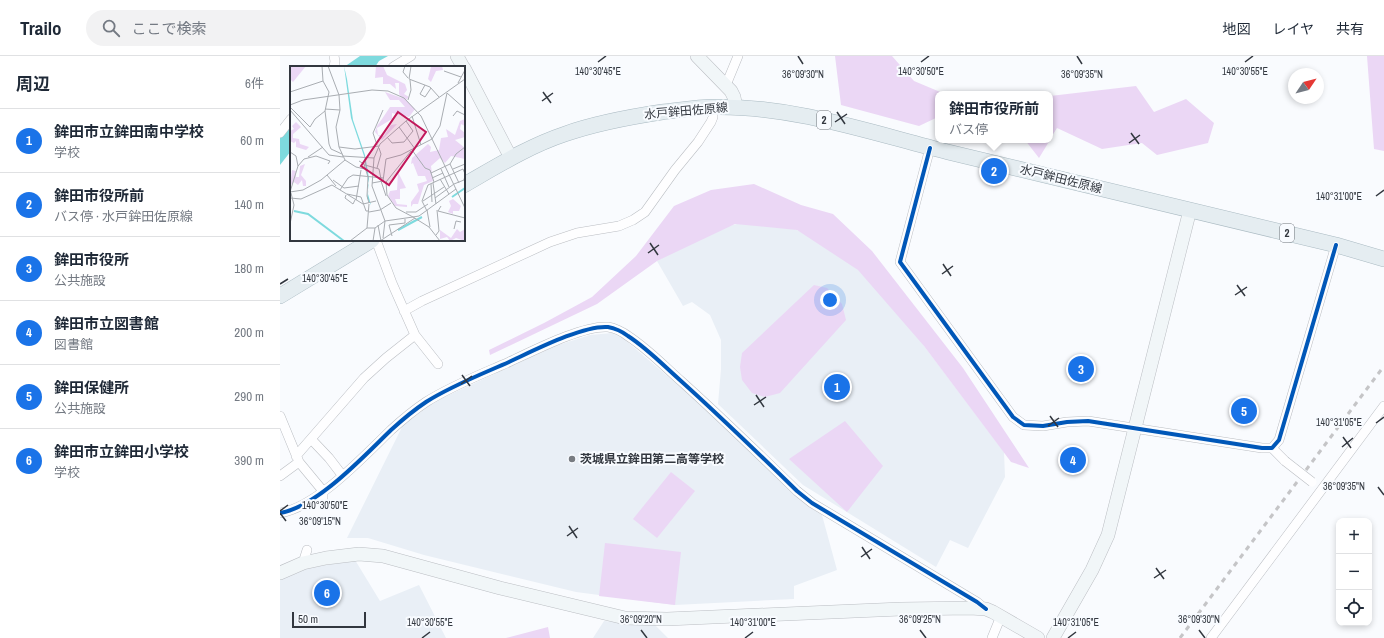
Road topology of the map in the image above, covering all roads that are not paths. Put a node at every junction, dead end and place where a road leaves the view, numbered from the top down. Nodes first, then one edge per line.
1 (334, 56) edge
2 (411, 56) edge
3 (457, 56) edge
4 (697, 56) edge
5 (738, 56) edge
6 (334, 66) edge
7 (395, 66) edge
8 (463, 66) edge
9 (465, 70) edge
10 (726, 84) junction
11 (713, 107) junction
12 (736, 107) junction
13 (290, 120) edge
14 (280, 133) edge
15 (930, 148) junction
16 (511, 158) junction
17 (465, 184) edge
18 (1190, 210) junction
19 (370, 241) edge
20 (376, 241) edge
21 (1336, 245) junction
22 (1384, 259) edge
23 (280, 296) edge
24 (404, 311) junction
25 (415, 335) junction
26 (438, 364) dead end
27 (1384, 406) edge
28 (280, 416) edge
29 (1135, 428) junction
30 (311, 439) junction
31 (1272, 448) junction
32 (297, 459) junction
33 (342, 475) junction
34 (280, 476) edge
35 (1322, 489) junction
36 (323, 491) junction
37 (323, 504) dead end
38 (280, 513) edge
39 (307, 550) dead end
40 (303, 563) junction
41 (280, 573) edge
42 (986, 609) junction
43 (1001, 616) junction
44 (992, 638) edge
45 (1038, 638) edge
46 (1053, 638) edge
47 (1211, 638) edge

1 - 6 street
2 - 7 street
3 - 8 street
4 - 10 street
5 - 10 street
9 - 16 street
10 - 12 street
11 - 12 main road, 水戸鉾田佐原線 / 2
11 - 16 main road, 水戸鉾田佐原線 / 2
11 - 24 street
12 - 15 main road, 水戸鉾田佐原線 / 2
13 - 14 street
15 - 18 main road, 水戸鉾田佐原線 / 2
15 - 29 street
16 - 17 main road, 水戸鉾田佐原線 / 2
18 - 21 main road, 水戸鉾田佐原線 / 2
18 - 29 street
19 - 23 main road
20 - 24 street
21 - 22 main road, 水戸鉾田佐原線 / 2
21 - 31 street
24 - 25 street
25 - 26 street
25 - 30 street
27 - 35 street
28 - 32 street
29 - 31 street
29 - 46 street
30 - 32 street
30 - 33 street
31 - 35 street, bridge
32 - 34 street
32 - 36 street
33 - 36 street
33 - 42 street
35 - 47 street
36 - 37 street
36 - 38 street
39 - 40 street
40 - 41 street
40 - 42 street
42 - 43 street
43 - 44 street
43 - 45 street

